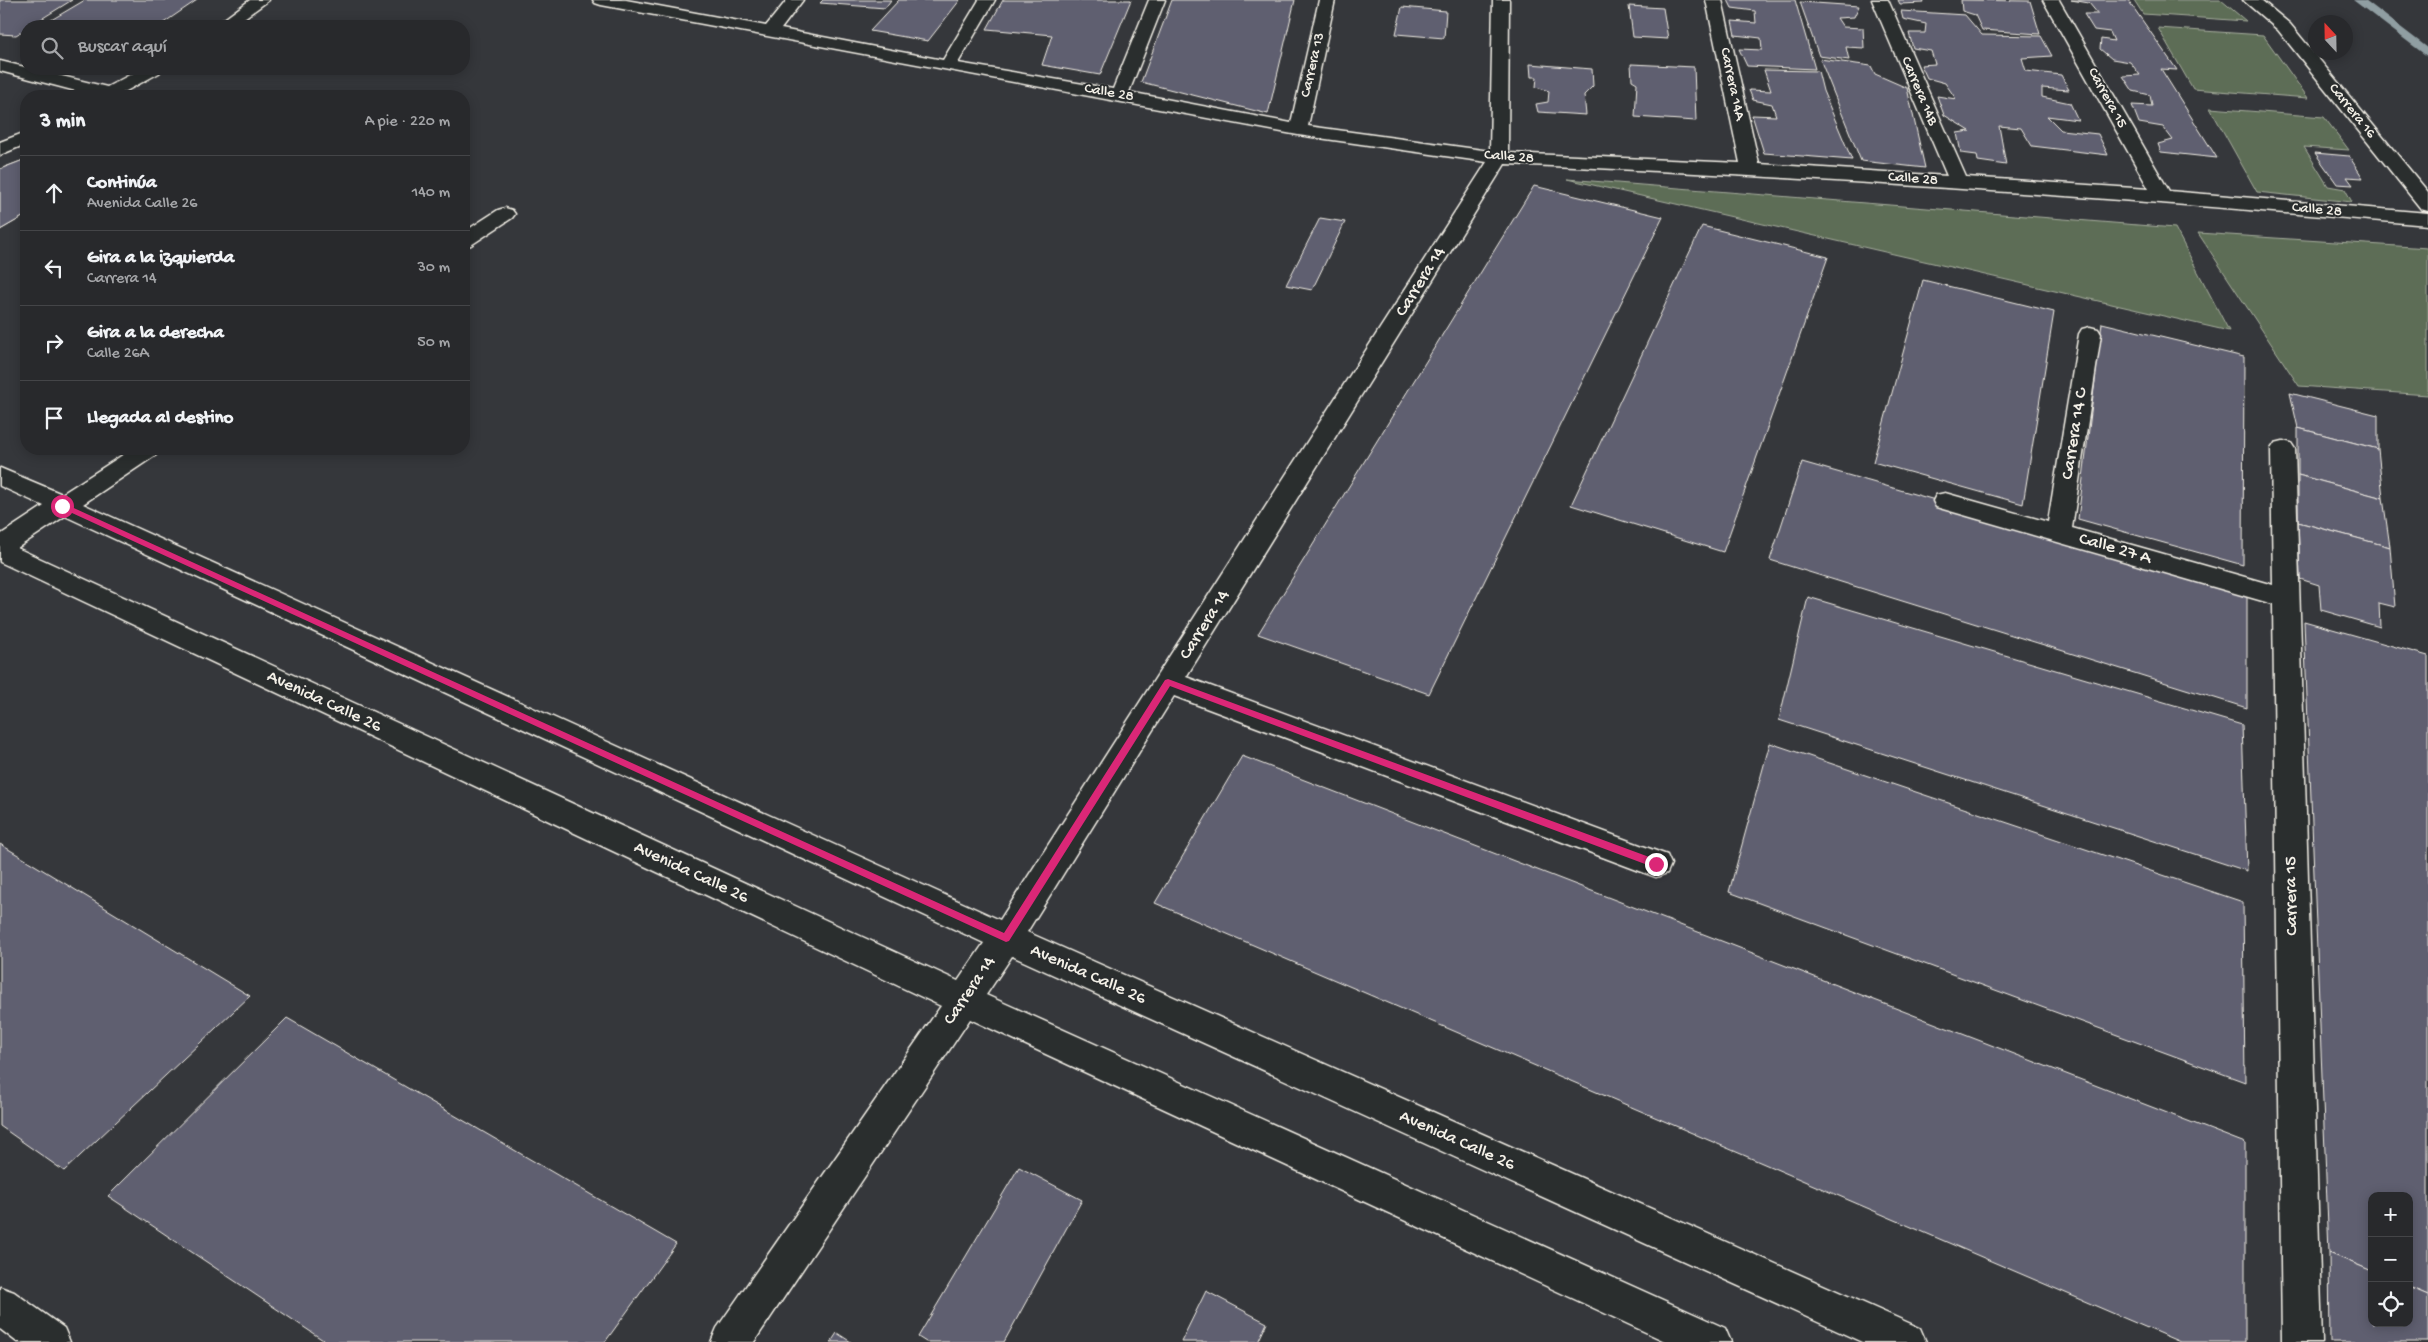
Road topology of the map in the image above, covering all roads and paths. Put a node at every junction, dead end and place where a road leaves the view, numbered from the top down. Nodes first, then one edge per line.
1 (261, 0) edge
2 (601, 0) edge
3 (796, 0) edge
4 (987, 0) edge
5 (1157, 0) edge
6 (1327, 0) edge
7 (1500, 0) edge
8 (1714, 0) edge
9 (1880, 0) edge
10 (2051, 0) edge
11 (2251, 0) edge
12 (232, 20) edge
13 (771, 31) junction
14 (0, 66) edge
15 (948, 66) junction
16 (20, 71) edge
17 (33, 75) edge
18 (142, 75) edge
19 (89, 90) edge
20 (116, 90) edge
21 (1119, 95) junction
22 (1298, 130) junction
23 (20, 140) edge
24 (0, 149) edge
25 (1499, 158) junction
26 (1751, 169) junction
27 (1959, 182) junction
28 (2162, 196) junction
29 (2428, 205) edge
30 (505, 214) dead end
31 (2428, 219) edge
32 (470, 237) edge
33 (2090, 334) dead end
34 (2283, 449) dead end
35 (139, 455) edge
36 (0, 476) edge
37 (1945, 501) dead end
38 (62, 506) junction
39 (2059, 533) junction
40 (0, 547) edge
41 (0, 550) edge
42 (2286, 598) junction
43 (1168, 682) junction
44 (1656, 864) dead end
45 (1006, 938) junction
46 (964, 1000) junction
47 (0, 1306) edge
48 (50, 1342) edge
49 (731, 1342) edge
50 (1711, 1342) edge
51 (1906, 1342) edge
52 (2302, 1342) edge

1 - 12 street
2 - 13 street, Calle 28
3 - 13 street
4 - 15 street
5 - 21 street
6 - 22 street, Carrera 13
7 - 25 street
8 - 26 street, Carrera 14A
9 - 27 street, Carrera 14B
10 - 28 street, Carrera 15
11 - 29 street, Carrera 16
13 - 15 street, Calle 28
14 - 16 street
15 - 21 street, Calle 28
17 - 19 street
18 - 20 street
21 - 22 street, Calle 28
22 - 25 street, Calle 28
23 - 24 street
25 - 26 street, Calle 28
25 - 43 street, Carrera 14
26 - 27 street, Calle 28
27 - 28 street, Calle 28
28 - 31 street, Calle 28
30 - 32 street
33 - 39 street, Carrera 14 C
34 - 42 street, Carrera 15
35 - 38 street
36 - 38 street, Avenida Calle 26
37 - 39 street, Calle 27 A
38 - 40 street
38 - 45 street, Avenida Calle 26
39 - 42 street, Calle 27 A
41 - 46 street, Avenida Calle 26
42 - 52 street, Carrera 15
43 - 44 street
43 - 45 street, Carrera 14
45 - 46 street, Carrera 14
45 - 51 street, Avenida Calle 26
46 - 49 street, Carrera 14
46 - 50 street, Avenida Calle 26
47 - 48 street

